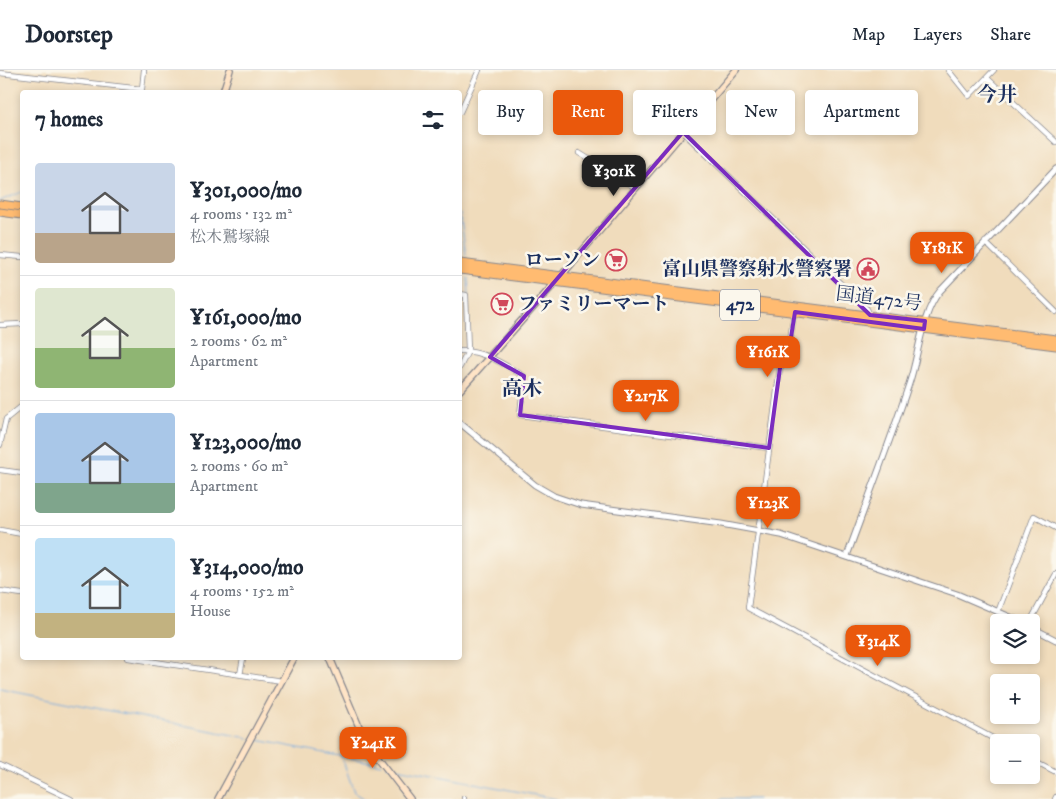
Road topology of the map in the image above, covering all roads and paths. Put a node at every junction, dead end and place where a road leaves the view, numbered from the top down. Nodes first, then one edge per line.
1 (144, 70) edge
2 (230, 70) edge
3 (479, 70) edge
4 (736, 70) edge
5 (948, 70) edge
6 (994, 70) edge
7 (0, 73) edge
8 (22, 73) edge
9 (987, 78) junction
10 (224, 90) edge
11 (716, 93) edge
12 (462, 108) edge
13 (680, 135) edge
14 (686, 135) edge
15 (1056, 142) edge
16 (580, 153) dead end
17 (1056, 169) edge
18 (636, 188) junction
19 (0, 204) edge
20 (20, 207) edge
21 (0, 212) edge
22 (20, 215) edge
23 (985, 242) junction
24 (0, 255) edge
25 (20, 257) edge
26 (462, 263) edge
27 (462, 270) edge
28 (562, 275) junction
29 (556, 282) junction
30 (462, 294) edge
31 (794, 312) junction
32 (1056, 312) edge
33 (870, 315) junction
34 (20, 324) edge
35 (0, 325) edge
36 (925, 325) junction
37 (462, 328) edge
38 (467, 329) junction
39 (1056, 339) edge
40 (1056, 346) edge
41 (462, 351) edge
42 (468, 351) junction
43 (490, 357) junction
44 (462, 363) edge
45 (462, 388) edge
46 (20, 408) edge
47 (462, 425) edge
48 (0, 445) edge
49 (769, 448) junction
50 (0, 470) edge
51 (20, 473) edge
52 (1056, 528) edge
53 (0, 530) edge
54 (758, 530) junction
55 (20, 534) edge
56 (847, 556) junction
57 (1056, 574) edge
58 (0, 591) edge
59 (20, 594) edge
60 (998, 612) junction
61 (1003, 614) edge
62 (1034, 614) edge
63 (1040, 632) edge
64 (1056, 640) edge
65 (141, 660) edge
66 (243, 660) edge
67 (293, 660) edge
68 (331, 660) edge
69 (240, 675) junction
70 (282, 681) junction
71 (990, 737) edge
72 (1040, 764) edge
73 (0, 765) edge
74 (1056, 772) edge
75 (71, 799) edge
76 (218, 799) edge
77 (410, 799) edge

1 - 8 street
2 - 10 main road
3 - 12 street
4 - 11 main road
5 - 9 street
6 - 9 street
7 - 8 street
9 - 15 street
13 - 18 main road
14 - 33 street
16 - 18 street
17 - 23 street
18 - 28 main road
19 - 20 highway
21 - 22 highway
23 - 32 street
23 - 36 street
24 - 25 street
26 - 28 highway, 国道472号 / 472
27 - 29 highway, 国道472号 / 472
28 - 29 main road
28 - 33 highway, 国道472号 / 472
29 - 31 highway, 国道472号 / 472
29 - 43 main road
30 - 38 street
31 - 36 highway, 国道472号 / 472
31 - 49 street
33 - 36 highway, 国道472号 / 472
34 - 35 street
36 - 39 highway, 国道472号 / 472
36 - 40 highway, 国道472号 / 472
36 - 56 street
37 - 38 street
38 - 42 street
41 - 42 street
42 - 43 street
42 - 44 street
43 - 45 main road
43 - 49 street
46 - 48 street
47 - 54 street
49 - 54 street
50 - 51 street
52 - 60 street
53 - 55 street
54 - 56 street
54 - 71 street
56 - 60 street
57 - 62 street
58 - 59 street
60 - 61 street
63 - 64 street
65 - 69 street
66 - 69 street
67 - 70 main road
68 - 77 main road
69 - 70 street
70 - 76 main road
72 - 74 street
73 - 75 street

